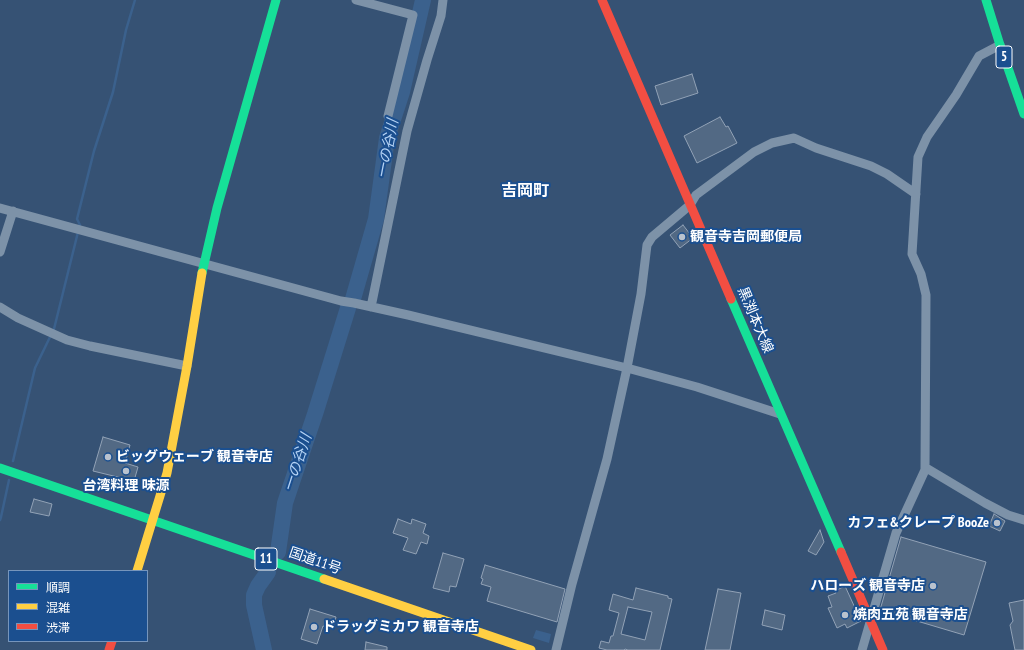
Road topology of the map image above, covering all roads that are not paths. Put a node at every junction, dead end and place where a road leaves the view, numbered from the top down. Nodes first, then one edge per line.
1 (276, 0) edge
2 (356, 0) edge
3 (443, 0) edge
4 (602, 0) edge
5 (986, 0) edge
6 (1000, 45) junction
7 (1024, 114) edge
8 (388, 116) dead end
9 (916, 194) junction
10 (690, 204) junction
11 (0, 208) edge
12 (12, 211) junction
13 (0, 252) edge
14 (203, 264) junction
15 (0, 307) edge
16 (371, 307) junction
17 (187, 366) junction
18 (627, 368) junction
19 (780, 414) junction
20 (0, 468) edge
21 (925, 470) junction
22 (152, 520) junction
23 (1024, 520) edge
24 (138, 570) edge
25 (871, 621) junction
26 (531, 650) edge
27 (556, 650) edge
28 (862, 650) edge
29 (882, 650) edge

1 - 14 main road
2 - 8 street
3 - 16 street
4 - 10 main road, 黒渕本大線
5 - 6 main road, 5
6 - 7 main road, 5
6 - 9 street
9 - 10 street
9 - 21 street
10 - 18 street
10 - 19 main road, 黒渕本大線
11 - 12 street
12 - 13 street
12 - 14 street
14 - 16 street
14 - 17 main road
15 - 17 street
16 - 18 street
17 - 22 main road
18 - 19 street
18 - 27 street
19 - 25 main road, 黒渕本大線
20 - 22 main road, 国道11号 / 11
21 - 23 street
21 - 25 street
22 - 24 main road
22 - 26 main road, 国道11号 / 11
25 - 28 street
25 - 29 main road, 黒渕本大線

